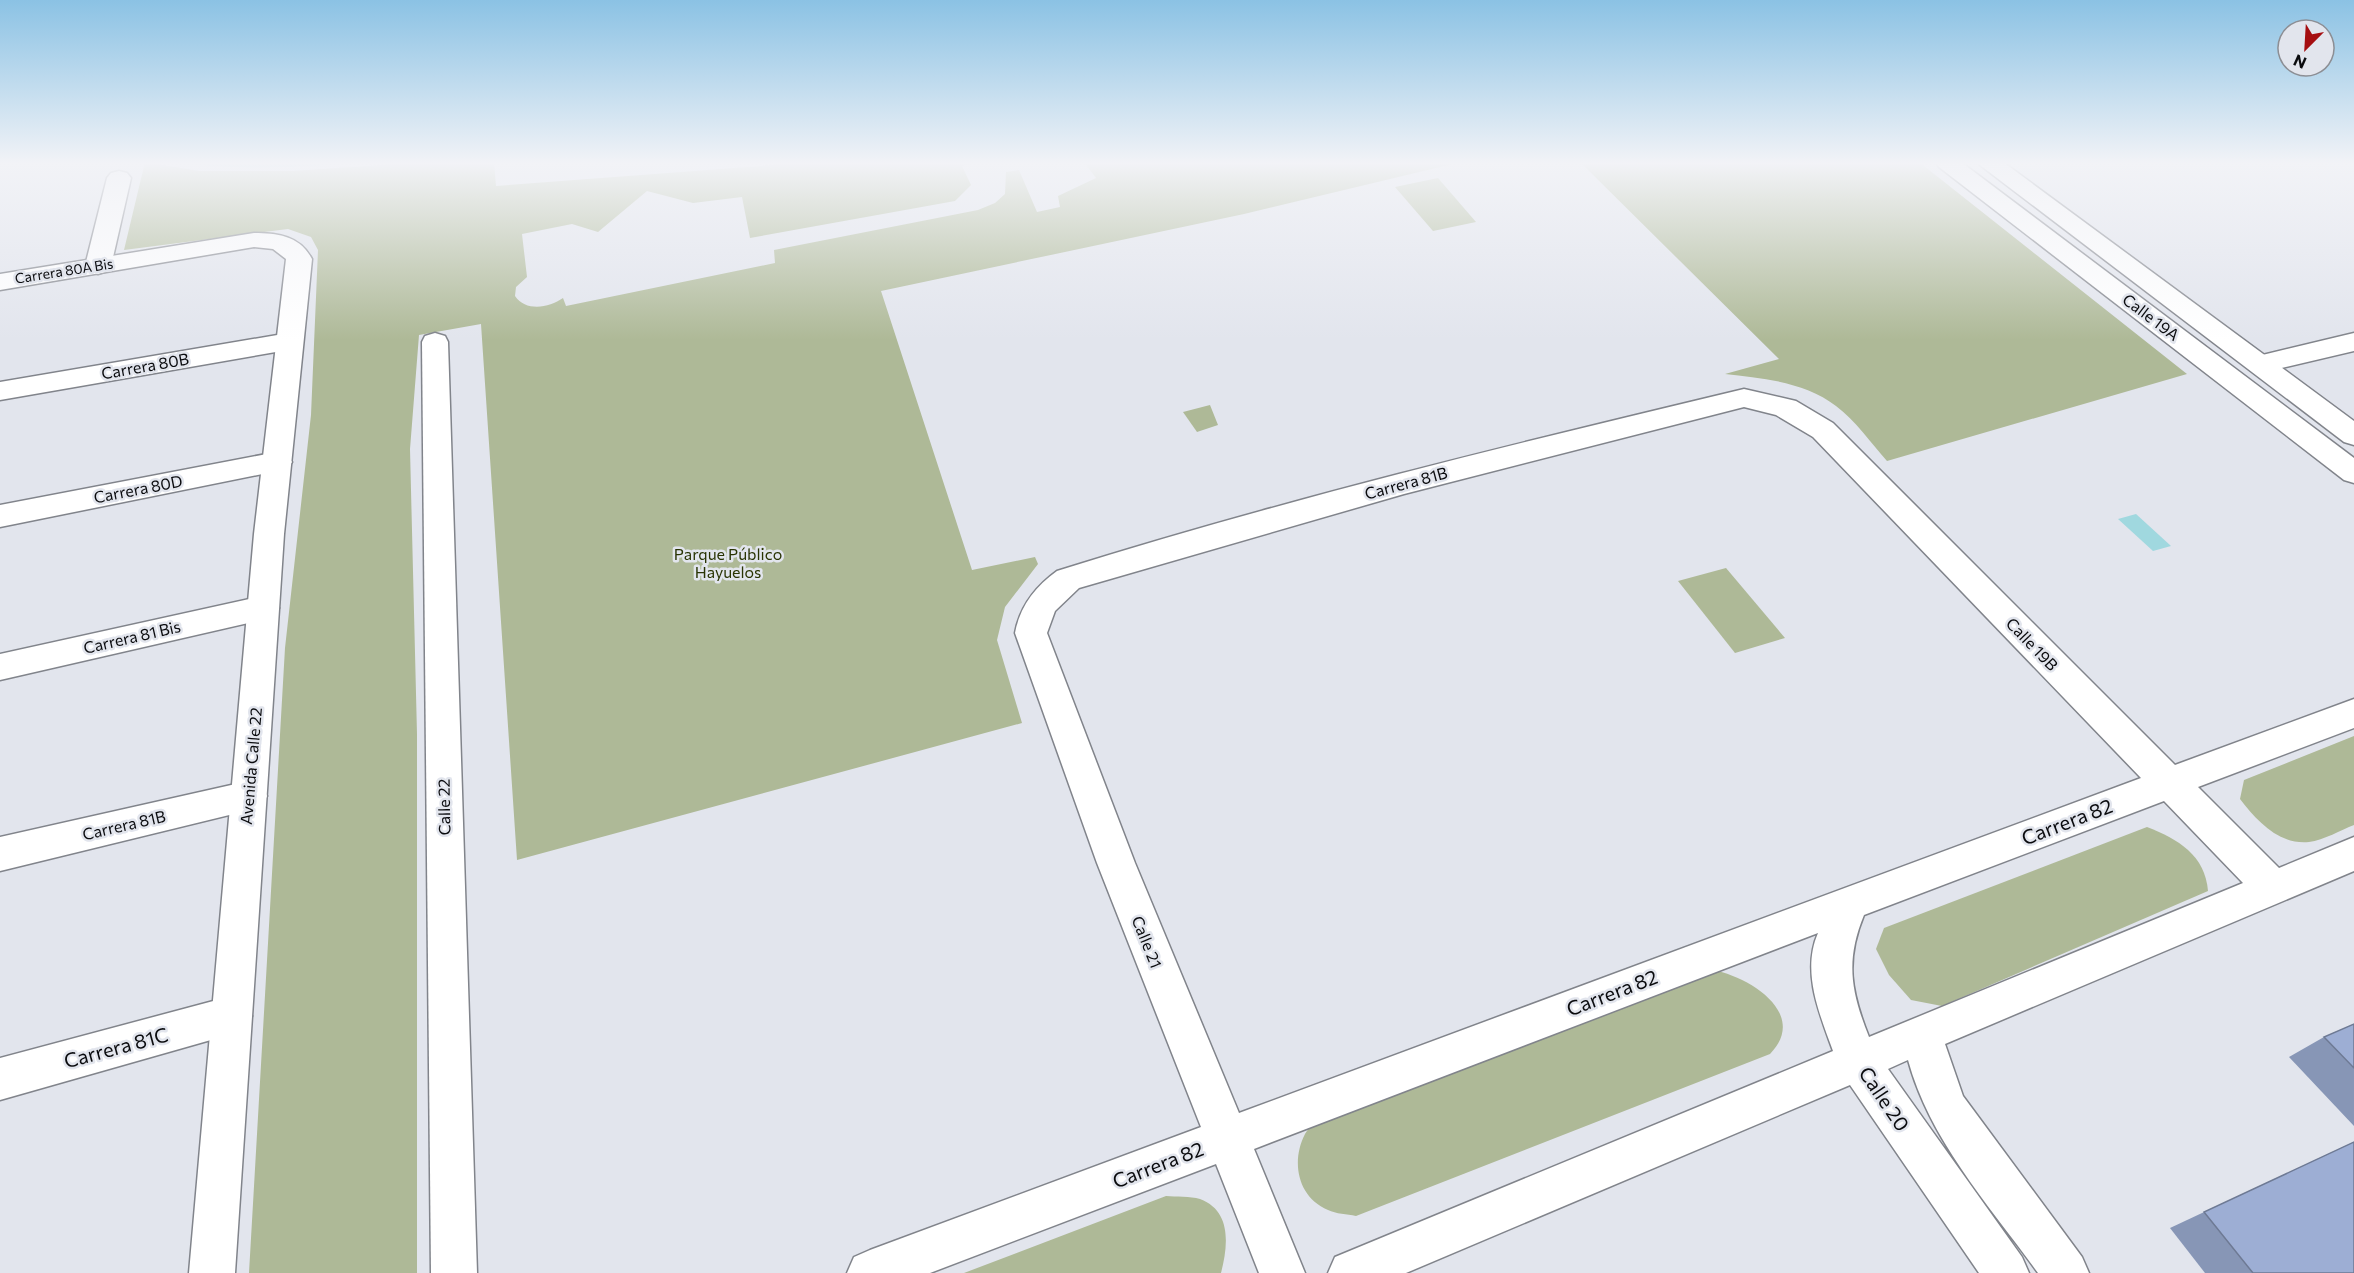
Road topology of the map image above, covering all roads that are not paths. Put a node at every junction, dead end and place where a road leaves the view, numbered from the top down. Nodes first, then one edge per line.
1 (109, 221) edge
2 (2025, 221) edge
3 (2068, 221) edge
4 (299, 259) joint
5 (98, 266) junction
6 (0, 282) edge
7 (289, 342) junction
8 (435, 342) dead end
9 (2354, 342) edge
10 (2260, 364) junction
11 (0, 391) edge
12 (1786, 406) joint
13 (2354, 435) edge
14 (277, 462) junction
15 (2354, 472) edge
16 (0, 516) edge
17 (1039, 607) joint
18 (263, 608) junction
19 (0, 667) edge
20 (2354, 713) edge
21 (2169, 783) junction
22 (249, 796) junction
23 (0, 854) edge
24 (2354, 854) edge
25 (2273, 888) junction
26 (1850, 903) junction
27 (232, 1016) junction
28 (1922, 1035) junction
29 (1858, 1061) junction
30 (0, 1079) edge
31 (1227, 1139) junction
32 (212, 1273) edge
33 (454, 1273) edge
34 (870, 1273) edge
35 (1282, 1273) edge
36 (1351, 1273) edge
37 (2006, 1273) edge
38 (2066, 1273) edge

1 - 5 street
2 - 15 street, Calle 19A
3 - 10 street, Calle 19A
4 - 5 street, Carrera 80A Bis
4 - 7 street, Avenida Calle 22
5 - 6 street, Carrera 80A Bis
7 - 11 street, Carrera 80B
7 - 14 street, Avenida Calle 22
8 - 33 street, Calle 22
9 - 10 street
10 - 13 street, Calle 19A
12 - 17 street, Carrera 81B
12 - 21 street, Calle 19B
14 - 16 street, Carrera 80D
14 - 18 street, Avenida Calle 22
17 - 31 street, Calle 21
18 - 19 street, Carrera 81 Bis
18 - 22 street, Avenida Calle 22
20 - 21 street, Carrera 82
21 - 25 street, Calle 19B
21 - 26 street, Carrera 82
22 - 23 street, Carrera 81B
22 - 27 street, Avenida Calle 22
24 - 25 street
25 - 28 street
26 - 29 street, Calle 20
26 - 31 street, Carrera 82
27 - 30 street, Carrera 81C
27 - 32 street, Avenida Calle 22
28 - 29 street
28 - 38 street
29 - 36 street
29 - 37 street, Calle 20
31 - 34 street, Carrera 82
31 - 35 street, Calle 21

